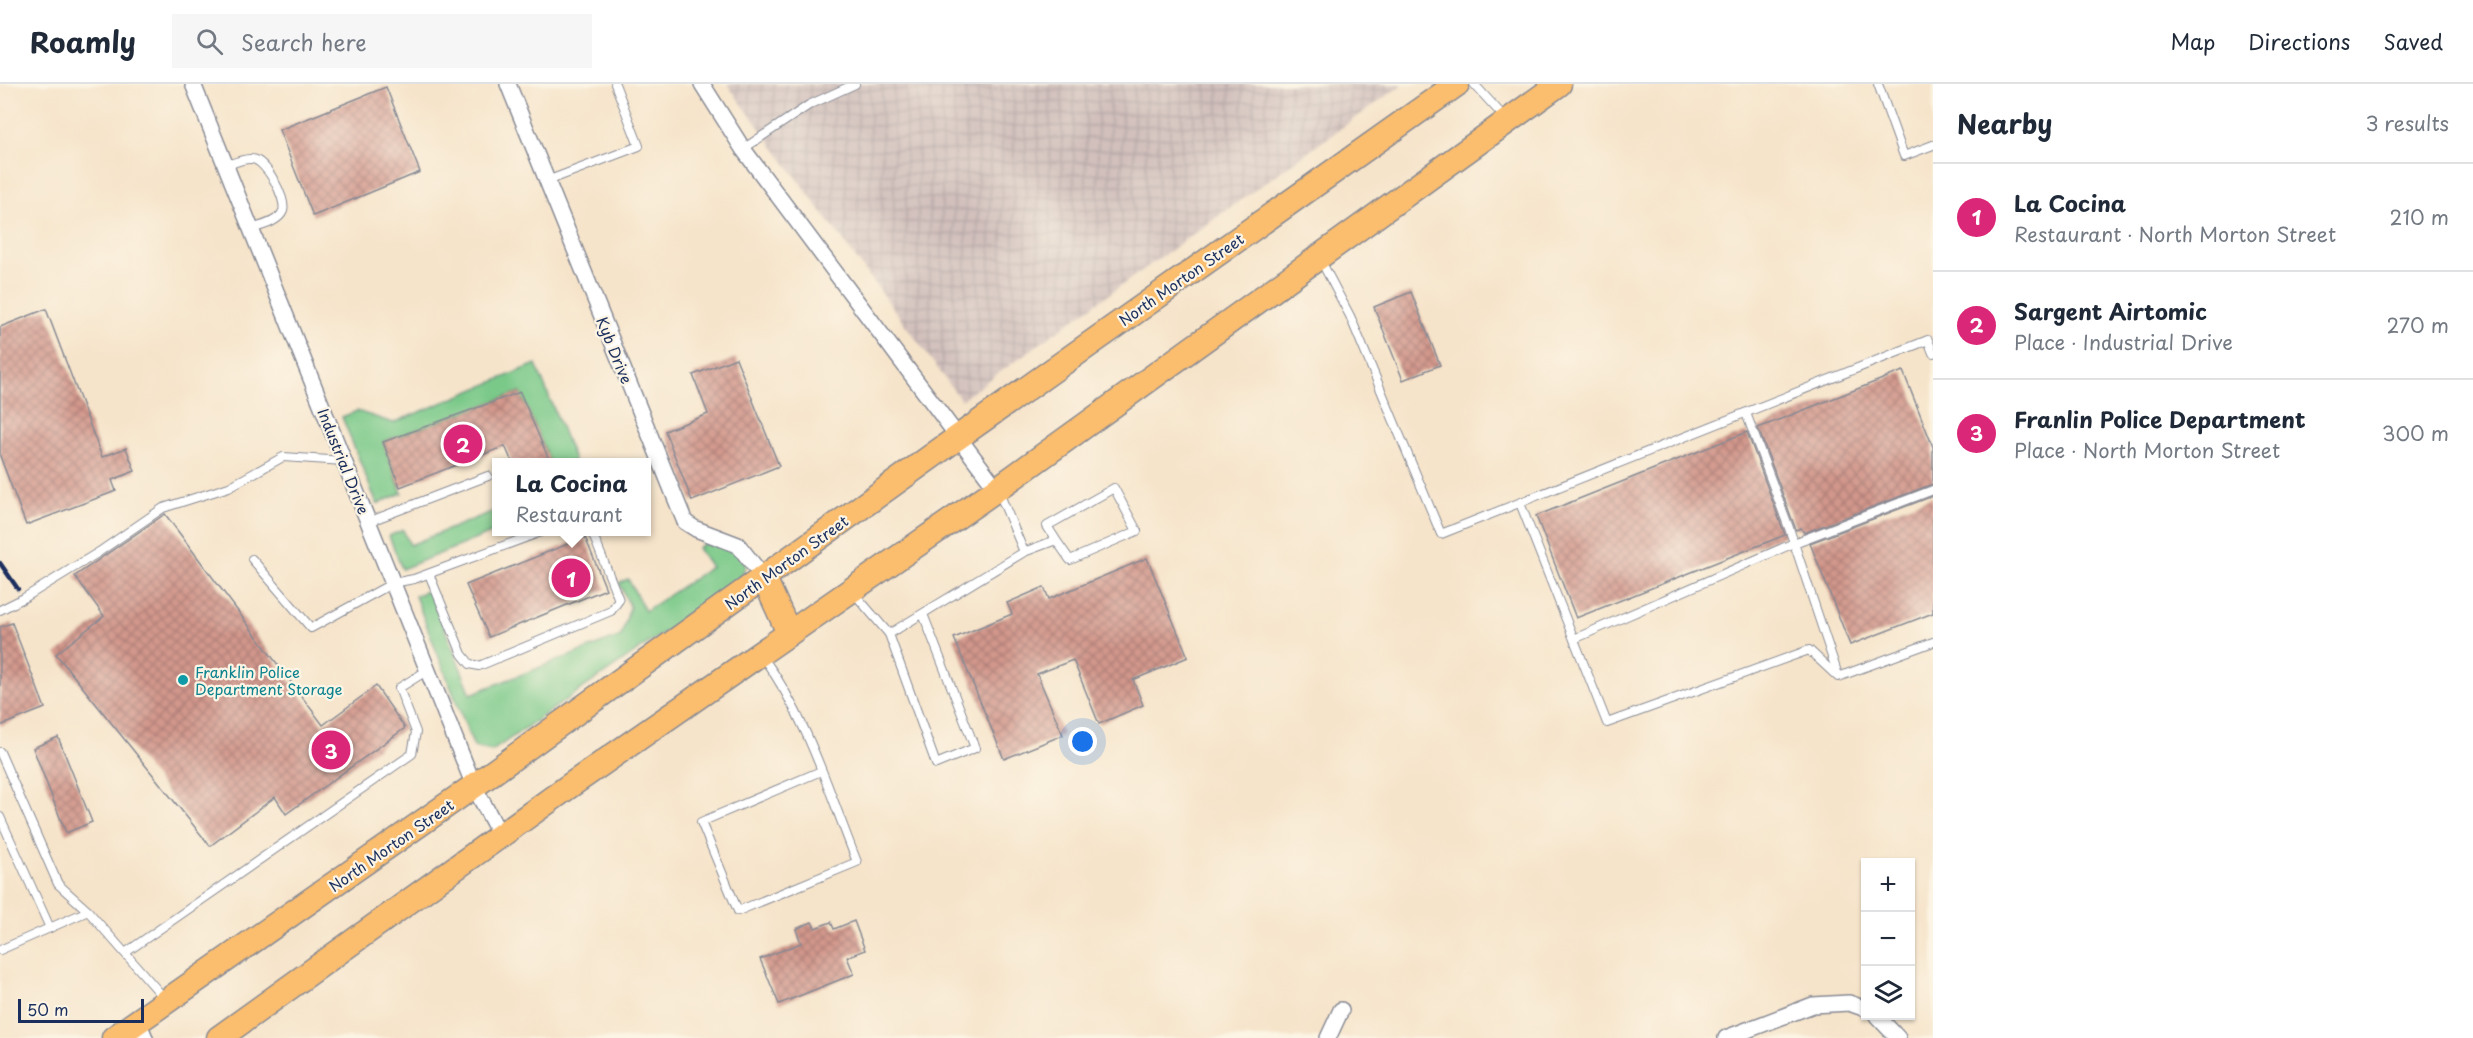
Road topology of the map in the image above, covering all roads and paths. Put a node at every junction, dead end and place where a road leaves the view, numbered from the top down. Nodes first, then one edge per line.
1 (193, 84) edge
2 (508, 84) edge
3 (615, 84) edge
4 (702, 84) edge
5 (855, 84) edge
6 (1457, 84) edge
7 (1474, 84) edge
8 (1559, 84) edge
9 (1878, 84) edge
10 (1506, 120) junction
11 (1933, 145) edge
12 (743, 149) junction
13 (225, 166) junction
14 (547, 181) junction
15 (251, 230) junction
16 (1320, 257) junction
17 (1933, 353) edge
18 (1746, 412) junction
19 (957, 438) junction
20 (344, 461) junction
21 (488, 476) dead end
22 (998, 489) junction
23 (1933, 490) edge
24 (1520, 503) junction
25 (368, 522) junction
26 (529, 536) edge
27 (594, 536) edge
28 (1056, 540) junction
29 (1794, 543) junction
30 (1024, 552) junction
31 (252, 559) dead end
32 (429, 573) junction
33 (764, 578) junction
34 (393, 583) junction
35 (850, 589) junction
36 (0, 610) edge
37 (923, 614) junction
38 (789, 633) junction
39 (889, 634) junction
40 (1574, 639) junction
41 (1933, 642) edge
42 (759, 652) junction
43 (428, 670) junction
44 (1838, 677) junction
45 (0, 752) edge
46 (821, 771) junction
47 (474, 786) junction
48 (0, 817) edge
49 (500, 835) junction
50 (88, 911) junction
51 (50, 928) junction
52 (0, 950) edge
53 (125, 953) junction
54 (166, 1001) junction
55 (1861, 1008) edge
56 (1341, 1010) dead end
57 (1881, 1020) edge
58 (142, 1029) edge
59 (114, 1038) edge
60 (219, 1038) edge
61 (1328, 1038) edge
62 (1726, 1038) edge
63 (1898, 1038) edge

1 - 13 street, Industrial Drive
2 - 14 street, Kyb Drive
3 - 14 lane
4 - 12 street
5 - 12 lane
6 - 19 main road, North Morton Street
7 - 10 lane
8 - 10 main road
9 - 11 lane
10 - 16 main road
12 - 19 street
13 - 15 street, Industrial Drive
13 - 15 lane
14 - 33 street, Kyb Drive
15 - 20 street, Industrial Drive
16 - 22 main road
16 - 24 lane
17 - 18 lane
18 - 24 lane
18 - 29 lane
19 - 22 street
19 - 33 main road, North Morton Street
20 - 25 street, Industrial Drive
20 - 36 lane
21 - 25 lane
22 - 30 lane
22 - 35 main road
23 - 29 lane
24 - 40 lane
25 - 34 street, Industrial Drive
26 - 32 lane
27 - 32 lane
28 - 28 lane
28 - 30 lane
29 - 40 lane
29 - 44 lane
30 - 37 lane
31 - 34 lane
32 - 34 lane
33 - 38 main road
33 - 47 main road, North Morton Street
34 - 43 street, Industrial Drive
35 - 38 main road
35 - 39 lane
37 - 39 lane
37 - 39 lane
38 - 42 main road
40 - 44 lane
41 - 44 lane
42 - 46 lane
42 - 49 main road
43 - 47 street, Industrial Drive
43 - 53 lane
45 - 50 lane
46 - 46 lane
47 - 49 street, Industrial Drive
47 - 54 main road, North Morton Street
48 - 51 lane
49 - 60 main road
50 - 51 lane
50 - 53 lane
51 - 52 lane
53 - 54 lane
54 - 58 main road, North Morton Street
55 - 62 street
56 - 61 street
57 - 63 street
58 - 59 main road, North Morton Street

